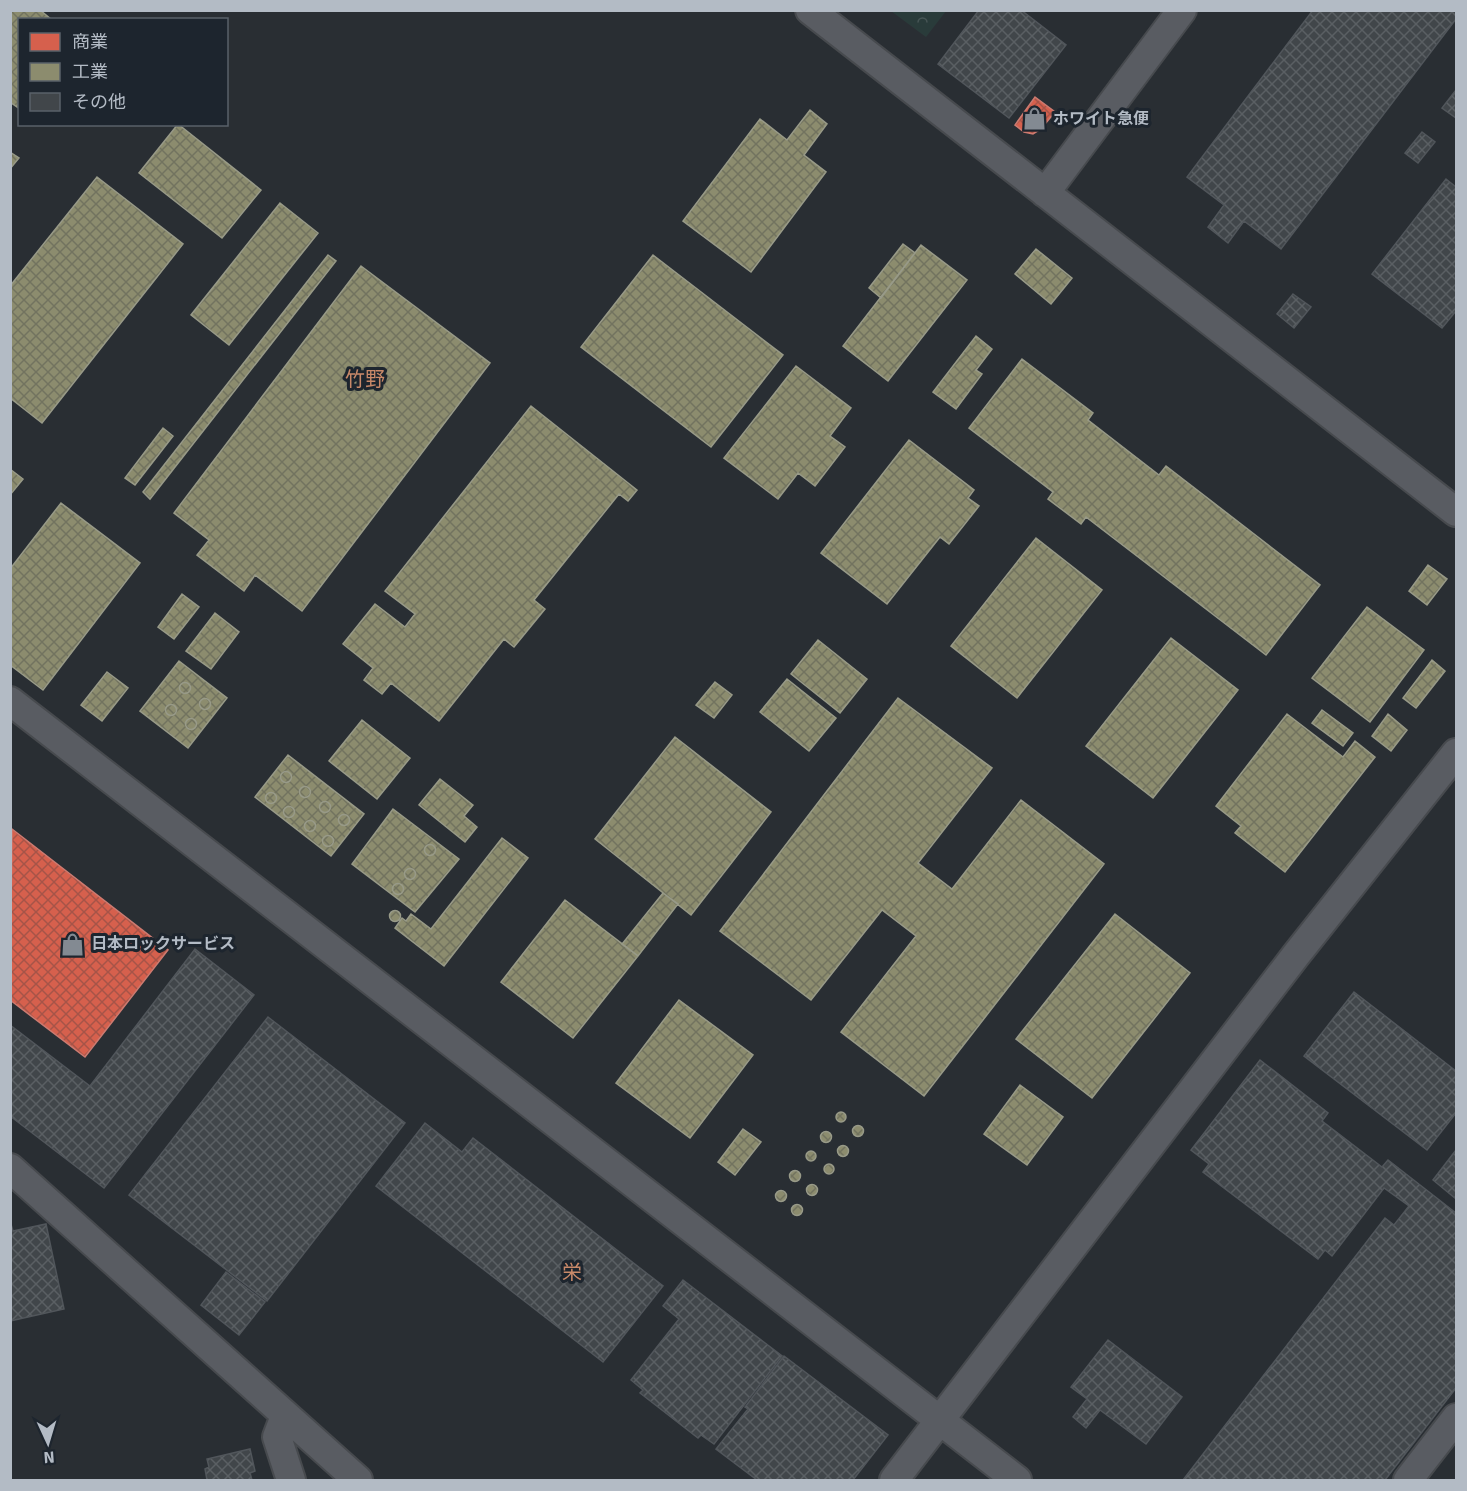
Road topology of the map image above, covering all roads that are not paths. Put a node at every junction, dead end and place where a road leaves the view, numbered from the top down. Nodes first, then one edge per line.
1 (810, 10) edge
2 (1182, 10) edge
3 (1045, 193) junction
4 (1456, 512) edge
5 (10, 701) edge
6 (1456, 753) edge
7 (10, 1168) edge
8 (285, 1416) junction
9 (1456, 1418) edge
10 (940, 1421) junction
11 (291, 1480) edge
12 (358, 1480) edge
13 (894, 1480) edge
14 (1017, 1480) edge
15 (1408, 1480) edge

1 - 3 street
2 - 3 street
3 - 4 street
5 - 10 street
6 - 10 street
7 - 8 street
8 - 11 street
8 - 12 street
9 - 15 street
10 - 13 street
10 - 14 street

